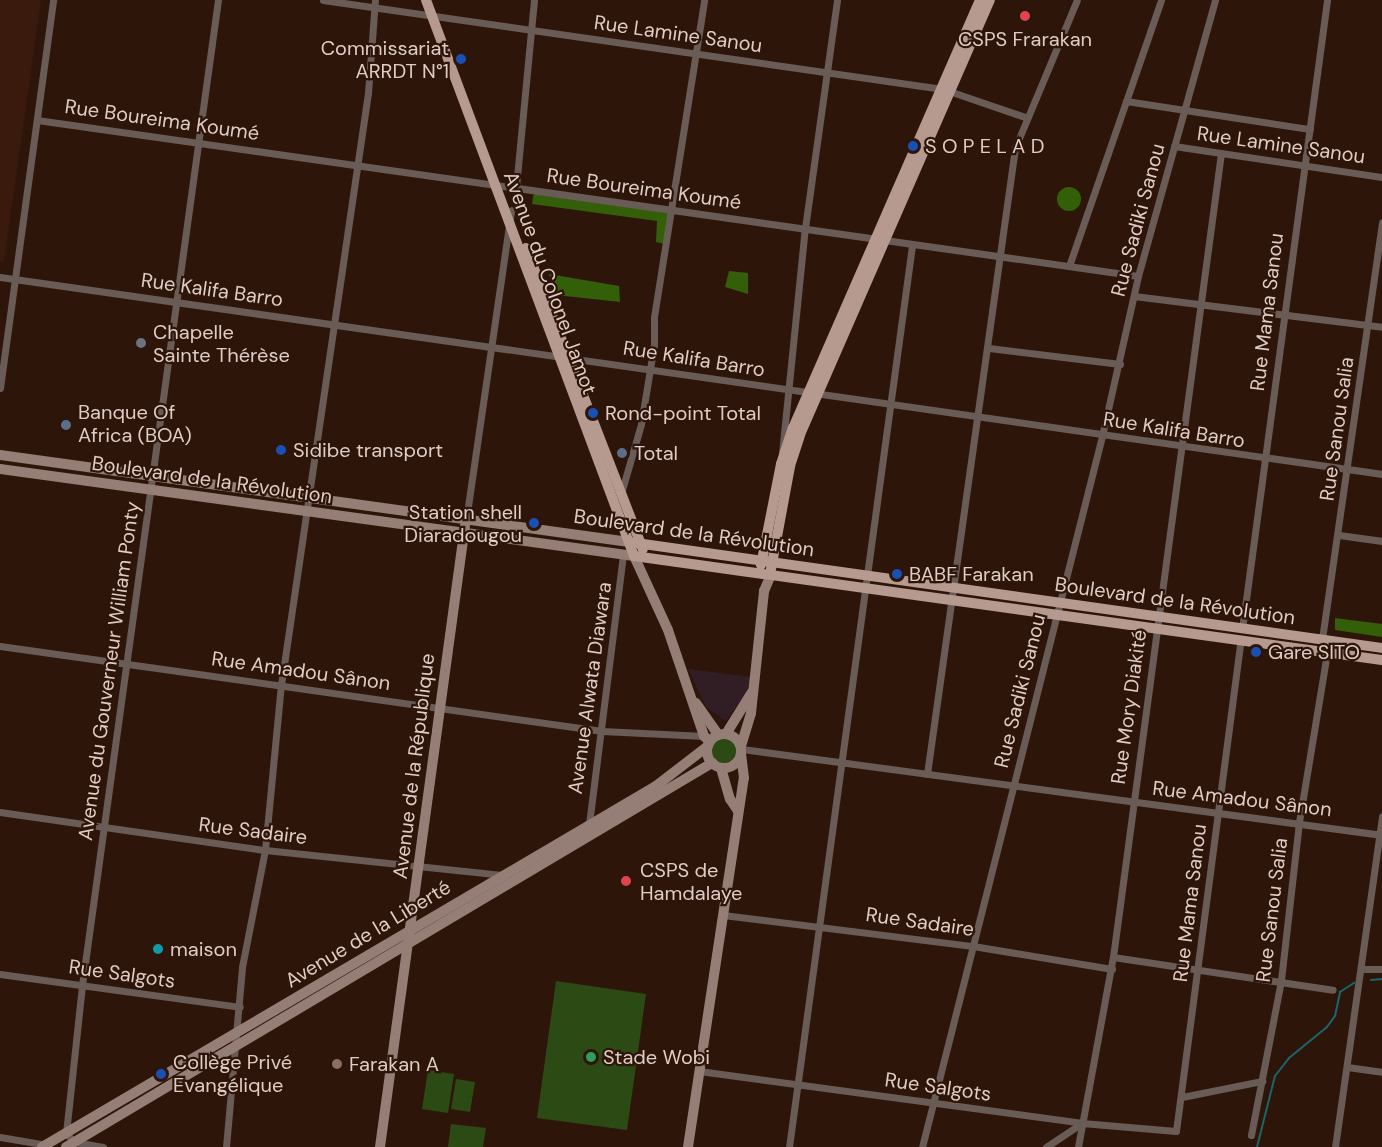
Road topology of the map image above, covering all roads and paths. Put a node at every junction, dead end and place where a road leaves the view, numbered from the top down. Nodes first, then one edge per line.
1 (53, 0) edge
2 (218, 0) edge
3 (323, 0) edge
4 (426, 0) edge
5 (434, 0) edge
6 (534, 0) edge
7 (704, 0) edge
8 (837, 0) edge
9 (981, 0) edge
10 (990, 0) edge
11 (1077, 0) edge
12 (1161, 0) edge
13 (1215, 0) edge
14 (1327, 0) edge
15 (375, 4) edge
16 (437, 19) junction
17 (530, 29) junction
18 (696, 54) junction
19 (827, 71) junction
20 (948, 90) junction
21 (1126, 101) junction
22 (1184, 110) junction
23 (1025, 117) junction
24 (37, 120) junction
25 (1311, 129) junction
26 (201, 142) junction
27 (1174, 146) junction
28 (1221, 153) junction
29 (358, 165) junction
30 (1304, 165) junction
31 (1382, 177) edge
32 (499, 185) junction
33 (516, 187) junction
34 (512, 210) junction
35 (673, 210) junction
36 (1382, 222) edge
37 (509, 224) junction
38 (805, 228) junction
39 (883, 240) junction
40 (912, 245) junction
41 (999, 256) junction
42 (1069, 266) junction
43 (1138, 276) junction
44 (0, 277) edge
45 (16, 279) junction
46 (1134, 296) junction
47 (178, 301) junction
48 (1200, 306) junction
49 (1282, 314) junction
50 (332, 324) junction
51 (1368, 325) junction
52 (1382, 327) edge
53 (490, 345) junction
54 (989, 348) junction
55 (562, 357) junction
56 (1120, 364) junction
57 (648, 368) junction
58 (0, 388) edge
59 (785, 391) junction
60 (812, 395) junction
61 (889, 406) junction
62 (980, 418) junction
63 (1102, 436) junction
64 (1183, 448) junction
65 (0, 455) edge
66 (1264, 460) junction
67 (781, 464) junction
68 (0, 469) edge
69 (1346, 470) junction
70 (1382, 474) edge
71 (153, 477) junction
72 (151, 490) junction
73 (309, 498) junction
74 (617, 498) junction
75 (308, 511) junction
76 (466, 520) junction
77 (464, 532) junction
78 (1339, 535) junction
79 (1382, 541) edge
80 (629, 542) junction
81 (641, 543) junction
82 (629, 556) junction
83 (647, 558) junction
84 (767, 561) junction
85 (646, 575) junction
86 (869, 575) junction
87 (765, 576) junction
88 (956, 587) junction
89 (867, 590) junction
90 (954, 601) junction
91 (1059, 603) junction
92 (1056, 615) junction
93 (1159, 617) junction
94 (1157, 630) junction
95 (1241, 634) junction
96 (1322, 639) junction
97 (0, 646) edge
98 (1382, 648) edge
99 (1327, 653) junction
100 (1382, 660) edge
101 (126, 663) junction
102 (281, 685) junction
103 (754, 689) junction
104 (438, 708) junction
105 (602, 730) junction
106 (713, 739) junction
107 (741, 749) junction
108 (842, 763) junction
109 (716, 765) junction
110 (927, 774) junction
111 (1012, 786) junction
112 (1132, 802) junction
113 (738, 811) junction
114 (0, 812) edge
115 (1218, 812) junction
116 (1382, 816) edge
117 (1299, 822) junction
118 (589, 824) junction
119 (104, 827) junction
120 (1380, 834) edge
121 (266, 850) junction
122 (420, 866) junction
123 (502, 875) junction
124 (723, 915) junction
125 (820, 925) junction
126 (410, 930) junction
127 (408, 943) junction
128 (973, 946) junction
129 (1113, 957) junction
130 (1200, 968) junction
131 (1112, 969) junction
132 (1362, 969) junction
133 (1382, 969) edge
134 (0, 974) edge
135 (1281, 980) junction
136 (82, 985) junction
137 (1333, 990) dead end
138 (240, 1007) junction
139 (237, 1033) junction
140 (236, 1046) junction
141 (1347, 1067) junction
142 (699, 1071) junction
143 (1382, 1072) edge
144 (1262, 1081) junction
145 (799, 1085) junction
146 (1182, 1097) junction
147 (933, 1104) junction
148 (1082, 1123) junction
149 (1173, 1132) joint
150 (66, 1133) junction
151 (1251, 1135) dead end
152 (0, 1137) edge
153 (70, 1145) edge
154 (46, 1146) edge
155 (103, 1147) edge
156 (226, 1147) edge
157 (380, 1147) edge
158 (688, 1147) edge
159 (789, 1147) edge
160 (922, 1147) edge
161 (1046, 1147) edge
162 (1078, 1147) edge
163 (1335, 1147) edge

1 - 24 street
2 - 26 street, Avenue du Gouverneur William Ponty
3 - 15 street, Rue Lamine Sanou
4 - 16 main road, Avenue du Colonel Jamot
5 - 16 main road, Avenue du Colonel Jamot
6 - 17 street
7 - 18 street
8 - 19 street
9 - 20 main road
10 - 20 main road
11 - 23 street
12 - 21 street
13 - 22 street, Rue Sadiki Sanou
14 - 25 street, Rue Mama Sanou
15 - 16 street, Rue Lamine Sanou
15 - 29 street
16 - 17 street, Rue Lamine Sanou
16 - 32 main road, Avenue du Colonel Jamot
17 - 18 street, Rue Lamine Sanou
17 - 33 street
18 - 19 street, Rue Lamine Sanou
18 - 35 street
19 - 20 street, Rue Lamine Sanou
19 - 38 street
20 - 23 street, Rue Lamine Sanou
20 - 39 main road
21 - 22 street
21 - 42 street
22 - 25 street
22 - 27 street, Rue Sadiki Sanou
23 - 41 street
24 - 26 street, Rue Boureima Koumé
24 - 45 street
25 - 30 street, Rue Mama Sanou
26 - 29 street, Rue Boureima Koumé
26 - 47 street, Avenue du Gouverneur William Ponty
27 - 28 street, Rue Lamine Sanou
27 - 43 street, Rue Sadiki Sanou
28 - 30 street, Rue Lamine Sanou
28 - 48 street, Rue Mory Diakité
29 - 32 street, Rue Boureima Koumé
29 - 50 street
30 - 31 street, Rue Lamine Sanou
30 - 49 street, Rue Mama Sanou
32 - 33 street, Rue Boureima Koumé
32 - 34 main road, Avenue du Colonel Jamot
32 - 37 main road, Avenue du Colonel Jamot
33 - 35 street, Rue Boureima Koumé
34 - 37 street
34 - 55 main road, Avenue du Colonel Jamot
35 - 38 street, Rue Boureima Koumé
35 - 57 street
36 - 51 street, Rue Sanou Salia
37 - 53 street
37 - 55 main road, Avenue du Colonel Jamot
38 - 39 street, Rue Boureima Koumé
38 - 59 street
39 - 40 street, Rue Boureima Koumé
39 - 60 main road
40 - 41 street, Rue Boureima Koumé
40 - 61 street
41 - 42 street, Rue Boureima Koumé
41 - 54 street
42 - 43 street, Rue Boureima Koumé
43 - 46 street, Rue Sadiki Sanou
44 - 45 street, Rue Kalifa Barro
45 - 47 street, Rue Kalifa Barro
45 - 58 street
46 - 48 street
46 - 56 street, Rue Sadiki Sanou
47 - 50 street, Rue Kalifa Barro
47 - 71 street, Avenue du Gouverneur William Ponty
48 - 49 street
48 - 64 street, Rue Mory Diakité
49 - 51 street
49 - 66 street, Rue Mama Sanou
50 - 53 street, Rue Kalifa Barro
50 - 73 street
51 - 52 street
51 - 69 street, Rue Sanou Salia
53 - 55 street, Rue Kalifa Barro
53 - 76 street
54 - 56 street
54 - 62 street
55 - 57 street, Rue Kalifa Barro
55 - 74 main road, Avenue du Colonel Jamot
56 - 63 street, Rue Sadiki Sanou
57 - 59 street, Rue Kalifa Barro
57 - 74 street
59 - 60 street, Rue Kalifa Barro
59 - 67 street
60 - 61 street, Rue Kalifa Barro
60 - 67 main road
60 - 84 main road
61 - 62 street, Rue Kalifa Barro
61 - 86 street
62 - 63 street, Rue Kalifa Barro
62 - 88 street
63 - 64 street, Rue Kalifa Barro
63 - 91 street, Rue Sadiki Sanou
64 - 66 street, Rue Kalifa Barro
64 - 93 street, Rue Mory Diakité
65 - 71 main road, Boulevard de la Révolution
66 - 69 street, Rue Kalifa Barro
66 - 95 street, Rue Mama Sanou
67 - 84 main road
68 - 72 main road, Boulevard de la Révolution
69 - 70 street, Rue Kalifa Barro
69 - 78 street, Rue Sanou Salia
71 - 72 street, Avenue du Gouverneur William Ponty
71 - 73 main road, Boulevard de la Révolution
72 - 75 main road, Boulevard de la Révolution
72 - 101 street, Avenue du Gouverneur William Ponty
73 - 75 street
73 - 76 main road, Boulevard de la Révolution
74 - 80 main road, Avenue du Colonel Jamot
74 - 81 main road, Avenue du Colonel Jamot
75 - 77 main road, Boulevard de la Révolution
75 - 102 street
76 - 77 main road, Avenue de la République
76 - 80 main road, Boulevard de la Révolution
77 - 82 main road, Boulevard de la Révolution
77 - 104 main road, Avenue de la République
78 - 79 street
78 - 96 street, Rue Sanou Salia
80 - 81 main road, Boulevard de la Révolution
80 - 82 main road, Avenue du Colonel Jamot
81 - 83 main road, Avenue du Colonel Jamot
81 - 84 main road, Boulevard de la Révolution
82 - 83 main road, Boulevard de la Révolution
82 - 85 main road, Avenue du Colonel Jamot
82 - 105 street, Avenue Alwata Diawara
83 - 85 main road, Avenue du Colonel Jamot
83 - 87 main road, Boulevard de la Révolution
84 - 86 main road, Boulevard de la Révolution
84 - 87 main road
85 - 106 main road, Avenue du Colonel Jamot
86 - 88 main road, Boulevard de la Révolution
86 - 89 street
87 - 89 main road, Boulevard de la Révolution
87 - 103 main road
88 - 90 street
88 - 91 main road, Boulevard de la Révolution
89 - 90 main road, Boulevard de la Révolution
89 - 108 street
90 - 92 main road, Boulevard de la Révolution
90 - 110 street
91 - 92 street, Rue Sadiki Sanou
91 - 93 main road, Boulevard de la Révolution
92 - 94 main road, Boulevard de la Révolution
92 - 111 street, Rue Sadiki Sanou
93 - 94 street, Rue Mory Diakité
93 - 95 main road, Boulevard de la Révolution
94 - 95 main road, Boulevard de la Révolution
94 - 112 street, Rue Mory Diakité
95 - 96 main road, Boulevard de la Révolution
95 - 99 main road, Boulevard de la Révolution
95 - 115 street, Rue Mama Sanou
96 - 98 main road, Boulevard de la Révolution
97 - 101 street, Rue Amadou Sânon
99 - 100 main road, Boulevard de la Révolution
99 - 117 street, Rue Sanou Salia
101 - 102 street, Rue Amadou Sânon
101 - 119 street, Avenue du Gouverneur William Ponty
102 - 104 street, Rue Amadou Sânon
102 - 121 street
103 - 106 main road, Avenue de la Liberté
103 - 107 main road
104 - 105 street, Rue Amadou Sânon
104 - 122 main road, Avenue de la République
105 - 106 street, Rue Amadou Sânon
105 - 118 street, Avenue Alwata Diawara
106 - 107 main road
106 - 109 main road
106 - 118 main road, Avenue de la Liberté
107 - 108 street, Rue Amadou Sânon
107 - 109 main road, Avenue de la Liberté
107 - 113 main road
108 - 110 street, Rue Amadou Sânon
108 - 125 street
109 - 113 main road
109 - 127 main road, Avenue de la Liberté
110 - 111 street, Rue Amadou Sânon
111 - 112 street, Rue Amadou Sânon
111 - 128 street, Rue Sadiki Sanou
112 - 115 street, Rue Amadou Sânon
112 - 129 street, Rue Mory Diakité
113 - 124 main road
114 - 119 street, Rue Sadaire
115 - 117 street, Rue Amadou Sânon
115 - 130 street, Rue Mama Sanou
116 - 120 street
117 - 120 street, Rue Amadou Sânon
117 - 135 street, Rue Sanou Salia
118 - 123 main road, Avenue de la Liberté
119 - 121 street, Rue Sadaire
119 - 136 street, Avenue du Gouverneur William Ponty
120 - 132 street
121 - 122 street, Rue Sadaire
121 - 138 street
122 - 123 street, Rue Sadaire
122 - 126 main road, Avenue de la République
123 - 126 main road, Avenue de la Liberté
124 - 125 street, Rue Sadaire
124 - 142 main road
125 - 128 street, Rue Sadaire
125 - 145 street
126 - 127 main road, Avenue de la République
126 - 139 main road, Avenue de la Liberté
127 - 140 main road, Avenue de la Liberté
127 - 157 main road, Avenue de la République
128 - 131 street, Rue Sadaire
128 - 147 street, Rue Sadiki Sanou
129 - 130 street
129 - 131 street, Rue Mory Diakité
130 - 135 street
130 - 146 street, Rue Mama Sanou
131 - 148 street, Rue Mory Diakité
132 - 133 street
132 - 141 street
134 - 136 street, Rue Salgots
135 - 137 street
135 - 144 street, Rue Sanou Salia
136 - 138 street, Rue Salgots
136 - 150 street, Avenue du Gouverneur William Ponty
138 - 139 street
139 - 140 street
139 - 150 main road, Avenue de la Liberté
140 - 153 main road, Avenue de la Liberté
140 - 156 street
141 - 143 street
141 - 163 street
142 - 145 street, Rue Salgots
142 - 158 main road
144 - 146 street
144 - 151 street, Rue Sanou Salia
145 - 147 street, Rue Salgots
145 - 159 street
146 - 149 street, Rue Mama Sanou
147 - 148 street, Rue Salgots
147 - 160 street, Rue Sadiki Sanou
148 - 149 street, Rue Salgots
148 - 161 street
148 - 162 street, Rue Mory Diakité
150 - 153 street
150 - 154 main road, Avenue de la Liberté
152 - 154 street
153 - 155 street

